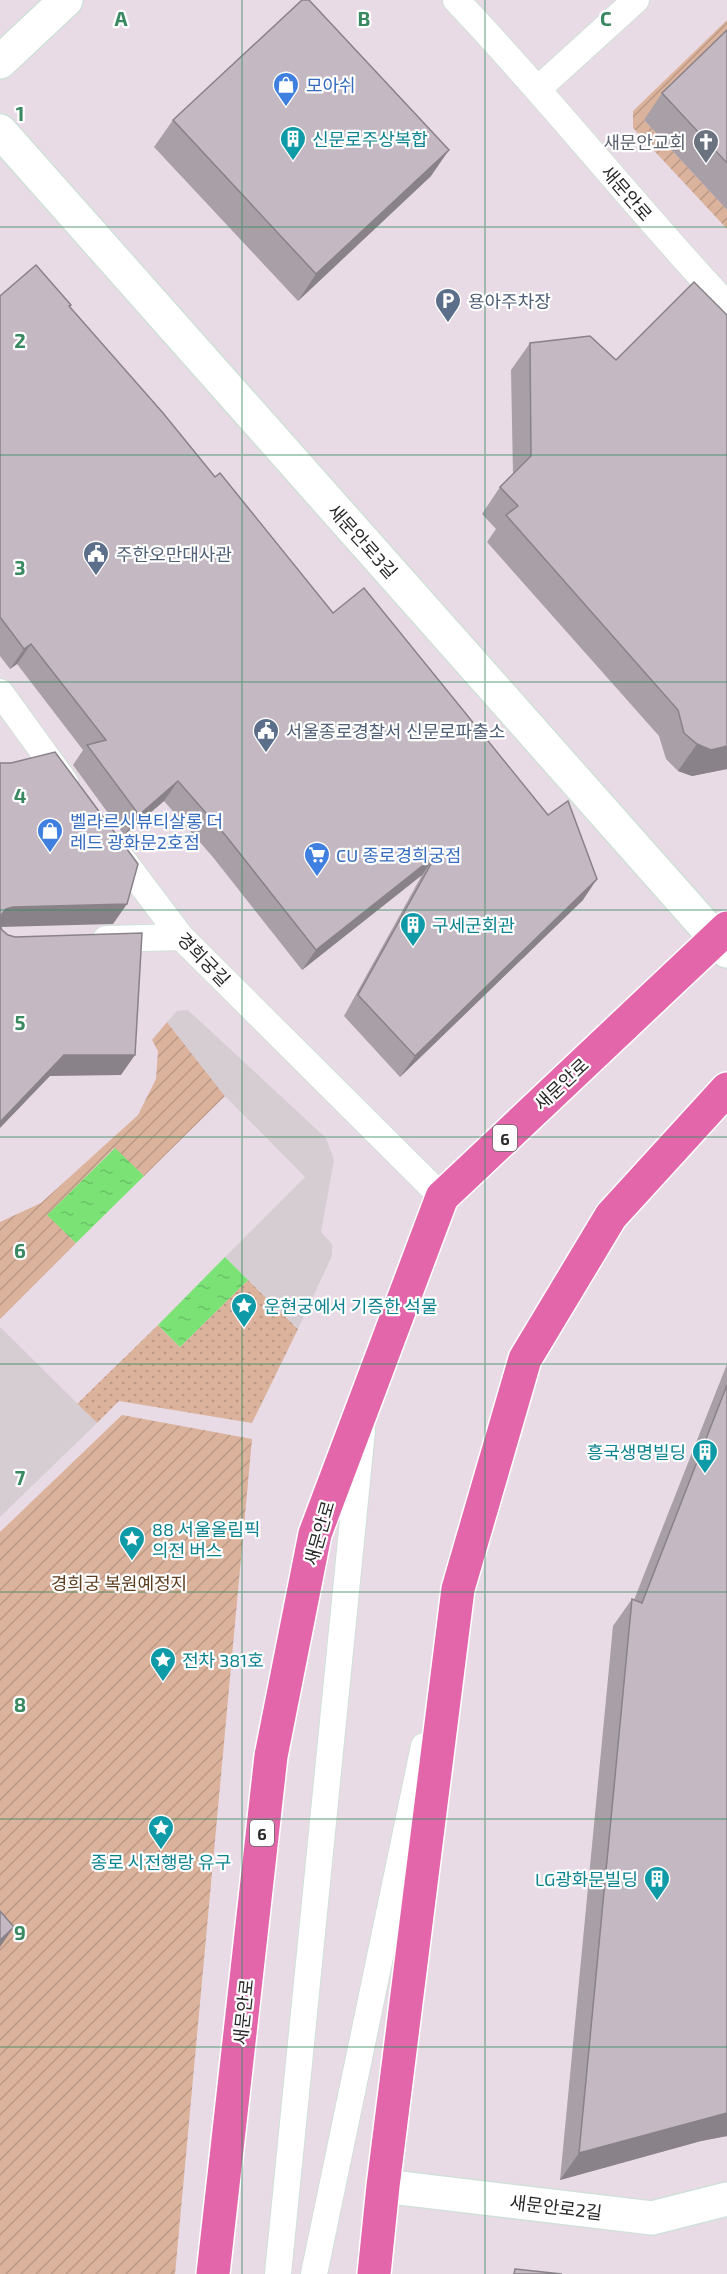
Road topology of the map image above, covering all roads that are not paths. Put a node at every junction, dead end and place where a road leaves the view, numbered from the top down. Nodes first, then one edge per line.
1 (66, 0) edge
2 (456, 0) edge
3 (636, 0) edge
4 (0, 62) edge
5 (538, 89) junction
6 (0, 132) edge
7 (727, 305) edge
8 (0, 692) edge
9 (80, 802) edge
10 (100, 830) edge
11 (181, 937) junction
12 (723, 939) edge
13 (79, 940) edge
14 (727, 1089) edge
15 (442, 1197) junction
16 (365, 1402) junction
17 (458, 1589) junction
18 (383, 2186) junction
19 (727, 2199) edge
20 (213, 2274) edge
21 (278, 2274) edge
22 (314, 2274) edge
23 (374, 2274) edge

1 - 4 street
2 - 5 lane, 새문안로
3 - 5 lane
5 - 7 lane, 새문안로
6 - 12 street, 새문안로3길
8 - 9 lane
10 - 11 lane, 경희궁길
11 - 13 lane
11 - 15 lane, 경희궁길
12 - 15 main road, 새문안로 / 6
14 - 17 main road
15 - 16 main road, 새문안로 / 6
16 - 20 main road, 새문안로 / 6
16 - 21 lane
17 - 18 main road
17 - 22 lane
18 - 19 street, 새문안로2길
18 - 23 main road

